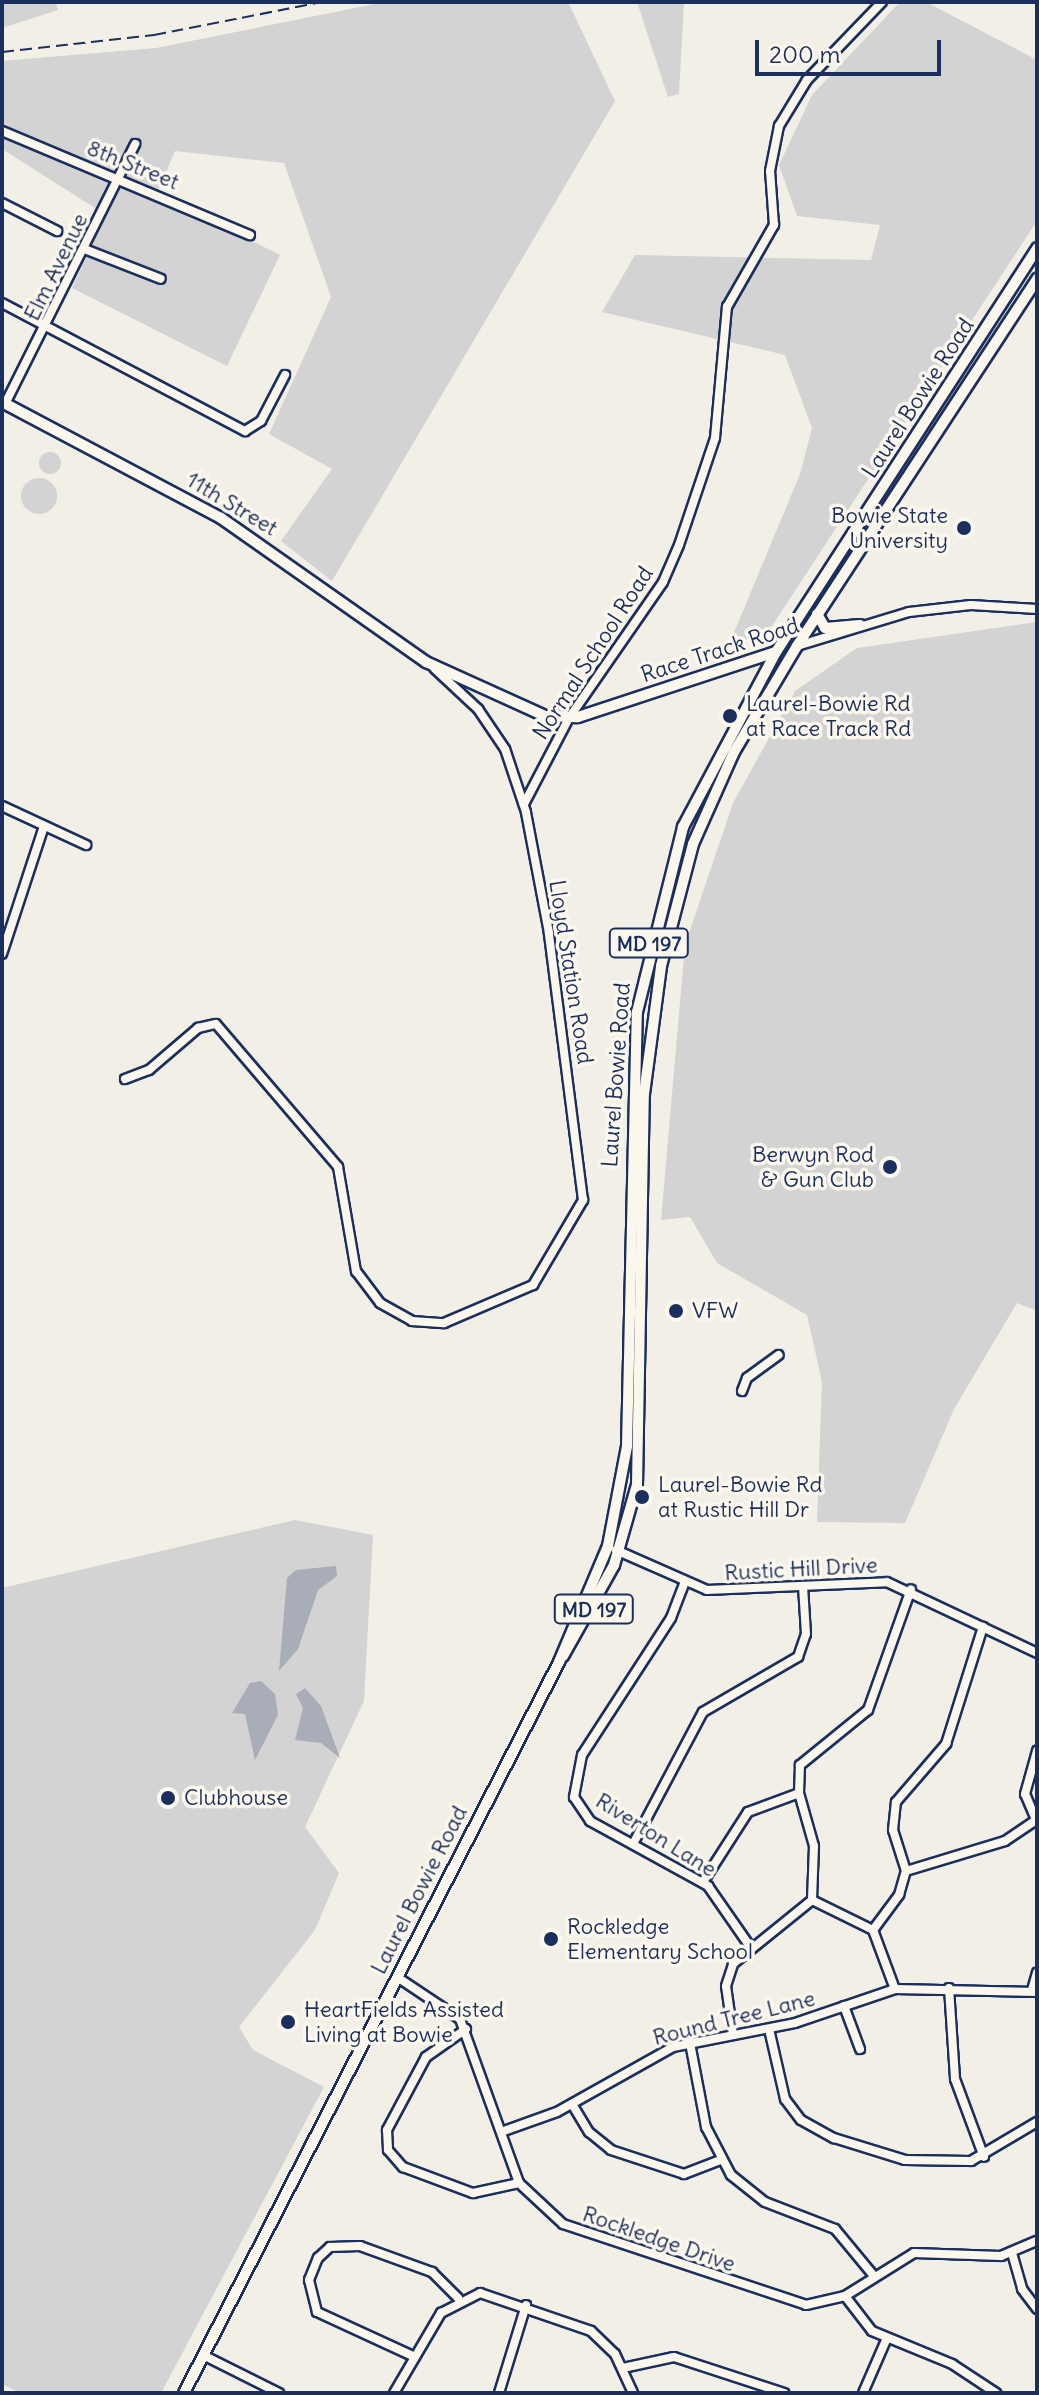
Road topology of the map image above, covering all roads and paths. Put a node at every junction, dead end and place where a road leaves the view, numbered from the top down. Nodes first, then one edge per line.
1 (882, 2) edge
2 (873, 7) edge
3 (2, 131) edge
4 (135, 144) dead end
5 (120, 177) junction
6 (2, 203) edge
7 (57, 231) dead end
8 (250, 235) dead end
9 (1037, 248) edge
10 (87, 250) junction
11 (161, 279) dead end
12 (1037, 279) edge
13 (2, 303) edge
14 (46, 327) junction
15 (285, 375) dead end
16 (4, 403) edge
17 (1037, 609) edge
18 (817, 613) junction
19 (860, 625) junction
20 (797, 646) junction
21 (776, 652) junction
22 (426, 662) junction
23 (735, 665) junction
24 (757, 683) junction
25 (569, 718) junction
26 (523, 802) junction
27 (2, 806) edge
28 (43, 829) junction
29 (86, 845) dead end
30 (3, 950) edge
31 (125, 1079) dead end
32 (779, 1355) dead end
33 (742, 1391) dead end
34 (608, 1546) junction
35 (619, 1552) junction
36 (684, 1584) junction
37 (803, 1586) junction
38 (911, 1589) junction
39 (983, 1627) junction
40 (1037, 1652) edge
41 (559, 1662) junction
42 (1037, 1751) edge
43 (799, 1793) junction
44 (1036, 1822) edge
45 (633, 1844) junction
46 (906, 1871) junction
47 (703, 1882) junction
48 (812, 1900) junction
49 (873, 1930) junction
50 (749, 1945) junction
51 (1037, 1973) edge
52 (397, 1977) junction
53 (949, 1988) junction
54 (895, 1989) junction
55 (1034, 1991) edge
56 (844, 2006) junction
57 (466, 2029) junction
58 (769, 2029) junction
59 (733, 2035) junction
60 (690, 2043) junction
61 (860, 2049) dead end
62 (572, 2104) junction
63 (1037, 2122) edge
64 (501, 2132) junction
65 (984, 2157) junction
66 (720, 2160) junction
67 (519, 2183) junction
68 (1037, 2241) edge
69 (1012, 2253) junction
70 (874, 2276) junction
71 (845, 2296) junction
72 (458, 2298) junction
73 (526, 2305) junction
74 (1037, 2309) edge
75 (886, 2340) junction
76 (203, 2355) junction
77 (415, 2357) junction
78 (623, 2368) junction
79 (184, 2393) edge
80 (279, 2393) edge
81 (394, 2393) edge
82 (499, 2393) edge
83 (633, 2393) edge
84 (784, 2393) edge
85 (863, 2393) edge
86 (996, 2393) edge

1 - 2 street, Normal School Road
2 - 25 street, Normal School Road
3 - 5 street, 8th Street
4 - 5 street, Elm Avenue
5 - 8 street, 8th Street
5 - 10 street, Elm Avenue
6 - 7 street
9 - 21 main road, Laurel Bowie Road / MD 197
10 - 11 street
10 - 14 street, Elm Avenue
12 - 18 main road, Laurel Bowie Road / MD 197
13 - 14 street
14 - 15 street
14 - 16 street, Elm Avenue
16 - 22 main road, 11th Street
17 - 19 street, Race Track Road
18 - 19 main road
18 - 20 main road, Laurel Bowie Road / MD 197
19 - 20 street, Race Track Road
20 - 21 main road, Race Track Road
20 - 35 main road, Laurel Bowie Road / MD 197
21 - 23 main road, Race Track Road
21 - 24 main road, Laurel Bowie Road / MD 197
22 - 25 main road, Race Track Road
22 - 26 street, Lloyd Station Road
23 - 24 main road
23 - 25 main road, Race Track Road
24 - 34 main road, Laurel Bowie Road / MD 197
25 - 26 street, Normal School Road
26 - 31 street, Lloyd Station Road
27 - 28 street
28 - 29 street
28 - 30 street
32 - 33 street
34 - 35 street, Rustic Hill Drive
34 - 41 main road, Laurel Bowie Road / MD 197
35 - 36 street, Rustic Hill Drive
35 - 41 main road, Laurel Bowie Road / MD 197
36 - 37 street, Rustic Hill Drive
36 - 45 street, Riverton Lane
37 - 38 street, Rustic Hill Drive
37 - 45 street
38 - 39 street, Rustic Hill Drive
38 - 43 street
39 - 40 street, Rustic Hill Drive
39 - 46 street
41 - 52 main road, Laurel Bowie Road / MD 197
42 - 44 street
43 - 47 street
43 - 48 street
44 - 46 street
45 - 47 street, Riverton Lane
46 - 49 street
47 - 50 street, Riverton Lane
48 - 49 street
48 - 50 street
49 - 54 street
50 - 59 street
51 - 55 street
52 - 57 street, Rockledge Drive
52 - 76 main road, Laurel Bowie Road / MD 197
53 - 54 street, Round Tree Lane
53 - 55 street, Round Tree Lane
53 - 65 street
54 - 56 street, Round Tree Lane
56 - 58 street, Round Tree Lane
56 - 61 street
57 - 64 street, Rockledge Drive
57 - 67 street
58 - 59 street, Round Tree Lane
58 - 65 street
59 - 60 street, Round Tree Lane
60 - 62 street, Round Tree Lane
60 - 66 street
62 - 64 street, Round Tree Lane
62 - 66 street
63 - 65 street
64 - 67 street, Rockledge Drive
66 - 70 street
67 - 71 street, Rockledge Drive
68 - 69 street, Rockledge Drive
69 - 70 street, Rockledge Drive
69 - 74 street
70 - 71 street, Rockledge Drive
71 - 75 street
72 - 73 street
72 - 77 street
72 - 77 street
73 - 78 street
73 - 82 street
75 - 85 street
75 - 86 street
76 - 79 main road, Laurel Bowie Road / MD 197
76 - 80 street
77 - 81 street
78 - 83 street
78 - 84 street

